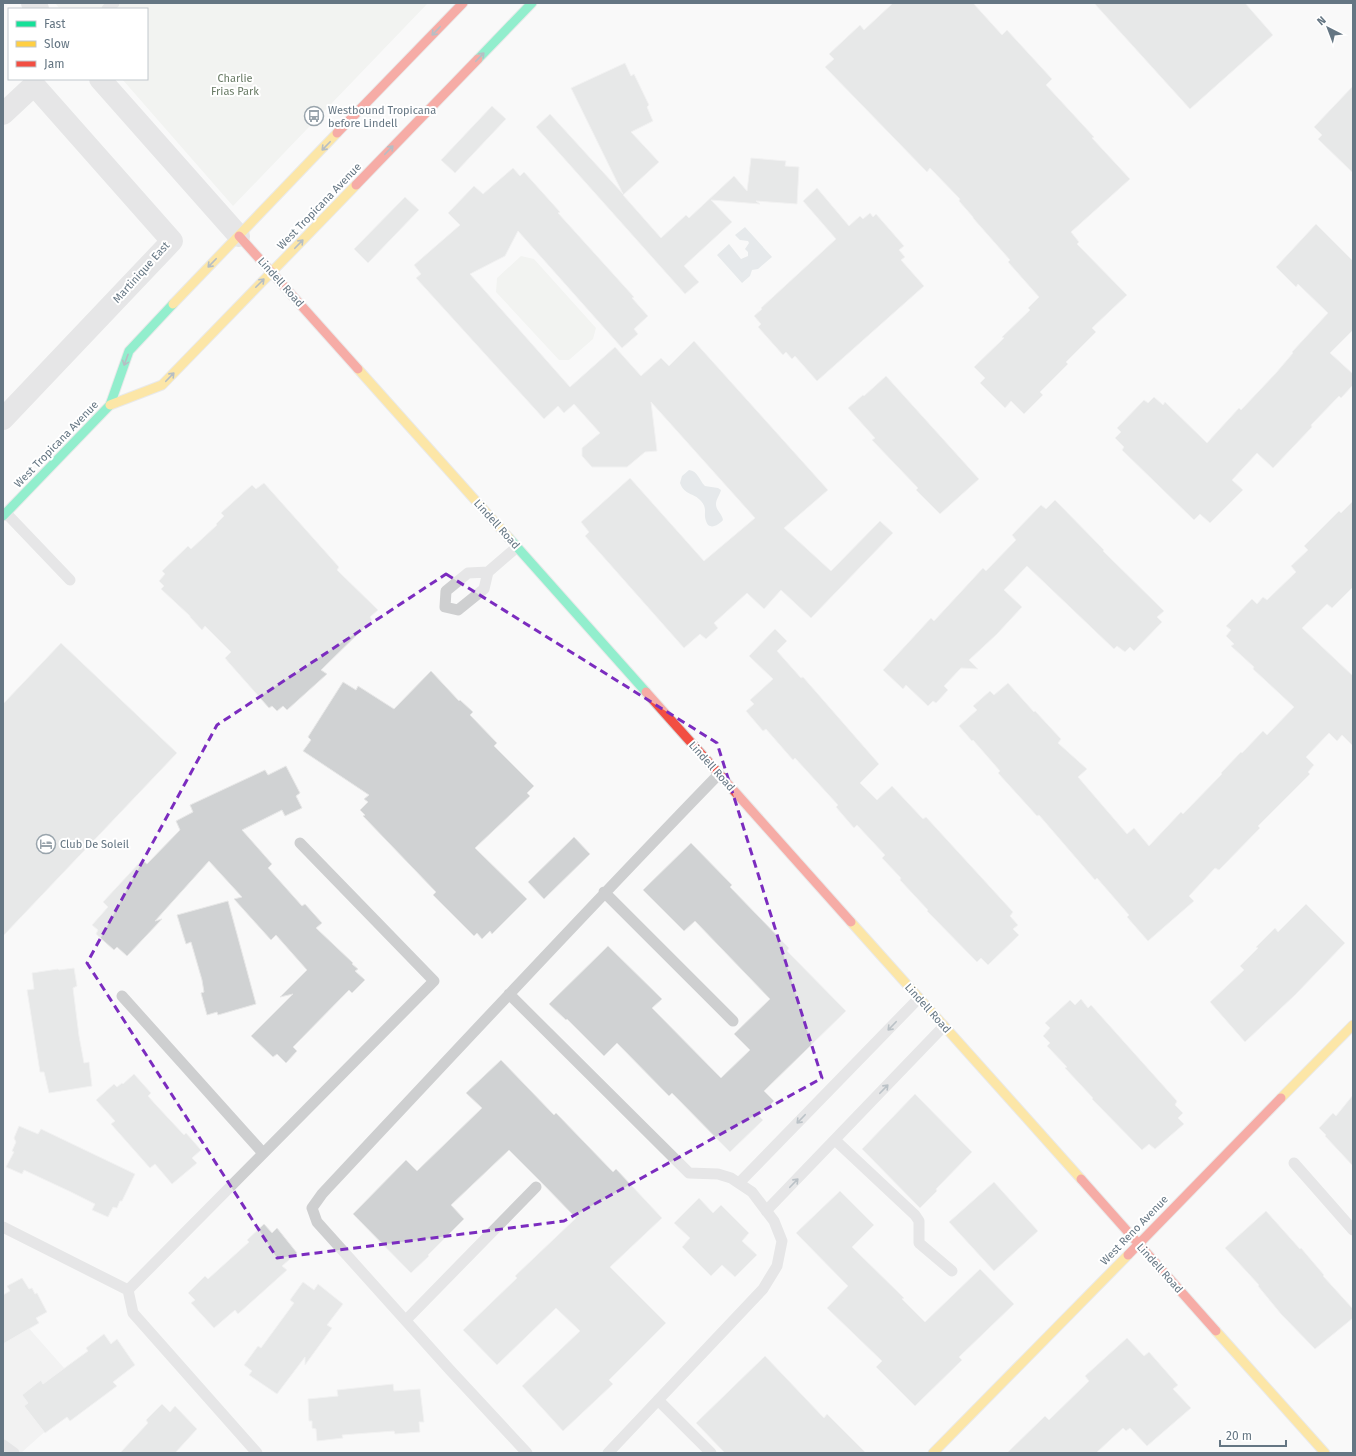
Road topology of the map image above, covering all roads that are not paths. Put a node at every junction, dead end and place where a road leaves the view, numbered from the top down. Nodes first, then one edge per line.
1 (463, 3) edge
2 (532, 3) edge
3 (101, 80) edge
4 (3, 114) edge
5 (239, 236) junction
6 (272, 272) junction
7 (110, 405) junction
8 (3, 419) edge
9 (4, 515) edge
10 (517, 547) junction
11 (488, 572) dead end
12 (70, 580) dead end
13 (719, 774) junction
14 (300, 843) dead end
15 (604, 892) junction
16 (509, 994) junction
17 (122, 996) dead end
18 (919, 998) junction
19 (733, 1021) dead end
20 (944, 1026) junction
21 (1353, 1026) edge
22 (835, 1140) junction
23 (263, 1153) junction
24 (1294, 1163) dead end
25 (739, 1183) junction
26 (536, 1187) dead end
27 (766, 1211) junction
28 (3, 1227) edge
29 (1353, 1230) edge
30 (1138, 1243) junction
31 (952, 1271) dead end
32 (128, 1290) junction
33 (406, 1320) junction
34 (658, 1400) junction
35 (942, 1444) junction
36 (3, 1445) edge
37 (14, 1453) edge
38 (257, 1453) edge
39 (527, 1453) edge
40 (608, 1453) edge
41 (711, 1453) edge
42 (933, 1453) edge
43 (950, 1453) edge
44 (1325, 1453) edge

1 -> 5 street, West Tropicana Avenue
6 -> 2 street, West Tropicana Avenue
3 - 5 street, Lindell Road
4 - 8 street, Martinique East
5 - 6 street, Lindell Road
5 -> 7 street, West Tropicana Avenue
7 -> 6 street, West Tropicana Avenue
6 - 10 street, Lindell Road
7 - 9 street, West Tropicana Avenue
9 - 12 lane
10 - 11 lane
10 - 13 street, Lindell Road
13 - 15 lane
13 - 18 street, Lindell Road
14 - 23 lane
15 - 16 lane
15 - 19 lane
16 - 25 lane
16 - 33 lane
17 - 23 lane
18 - 20 street, Lindell Road
18 -> 25 lane
22 -> 20 lane
20 - 30 street, Lindell Road
21 - 30 street, West Reno Avenue
27 -> 22 lane
22 - 31 lane
23 - 32 lane
24 - 29 lane
25 - 27 lane
26 - 33 lane
27 - 34 lane
28 - 32 lane
30 - 35 street, West Reno Avenue
30 - 44 street, Lindell Road
32 - 38 lane
33 - 39 lane
34 - 40 lane
34 - 41 lane
35 - 42 street, West Reno Avenue
35 - 43 lane
36 - 37 lane

